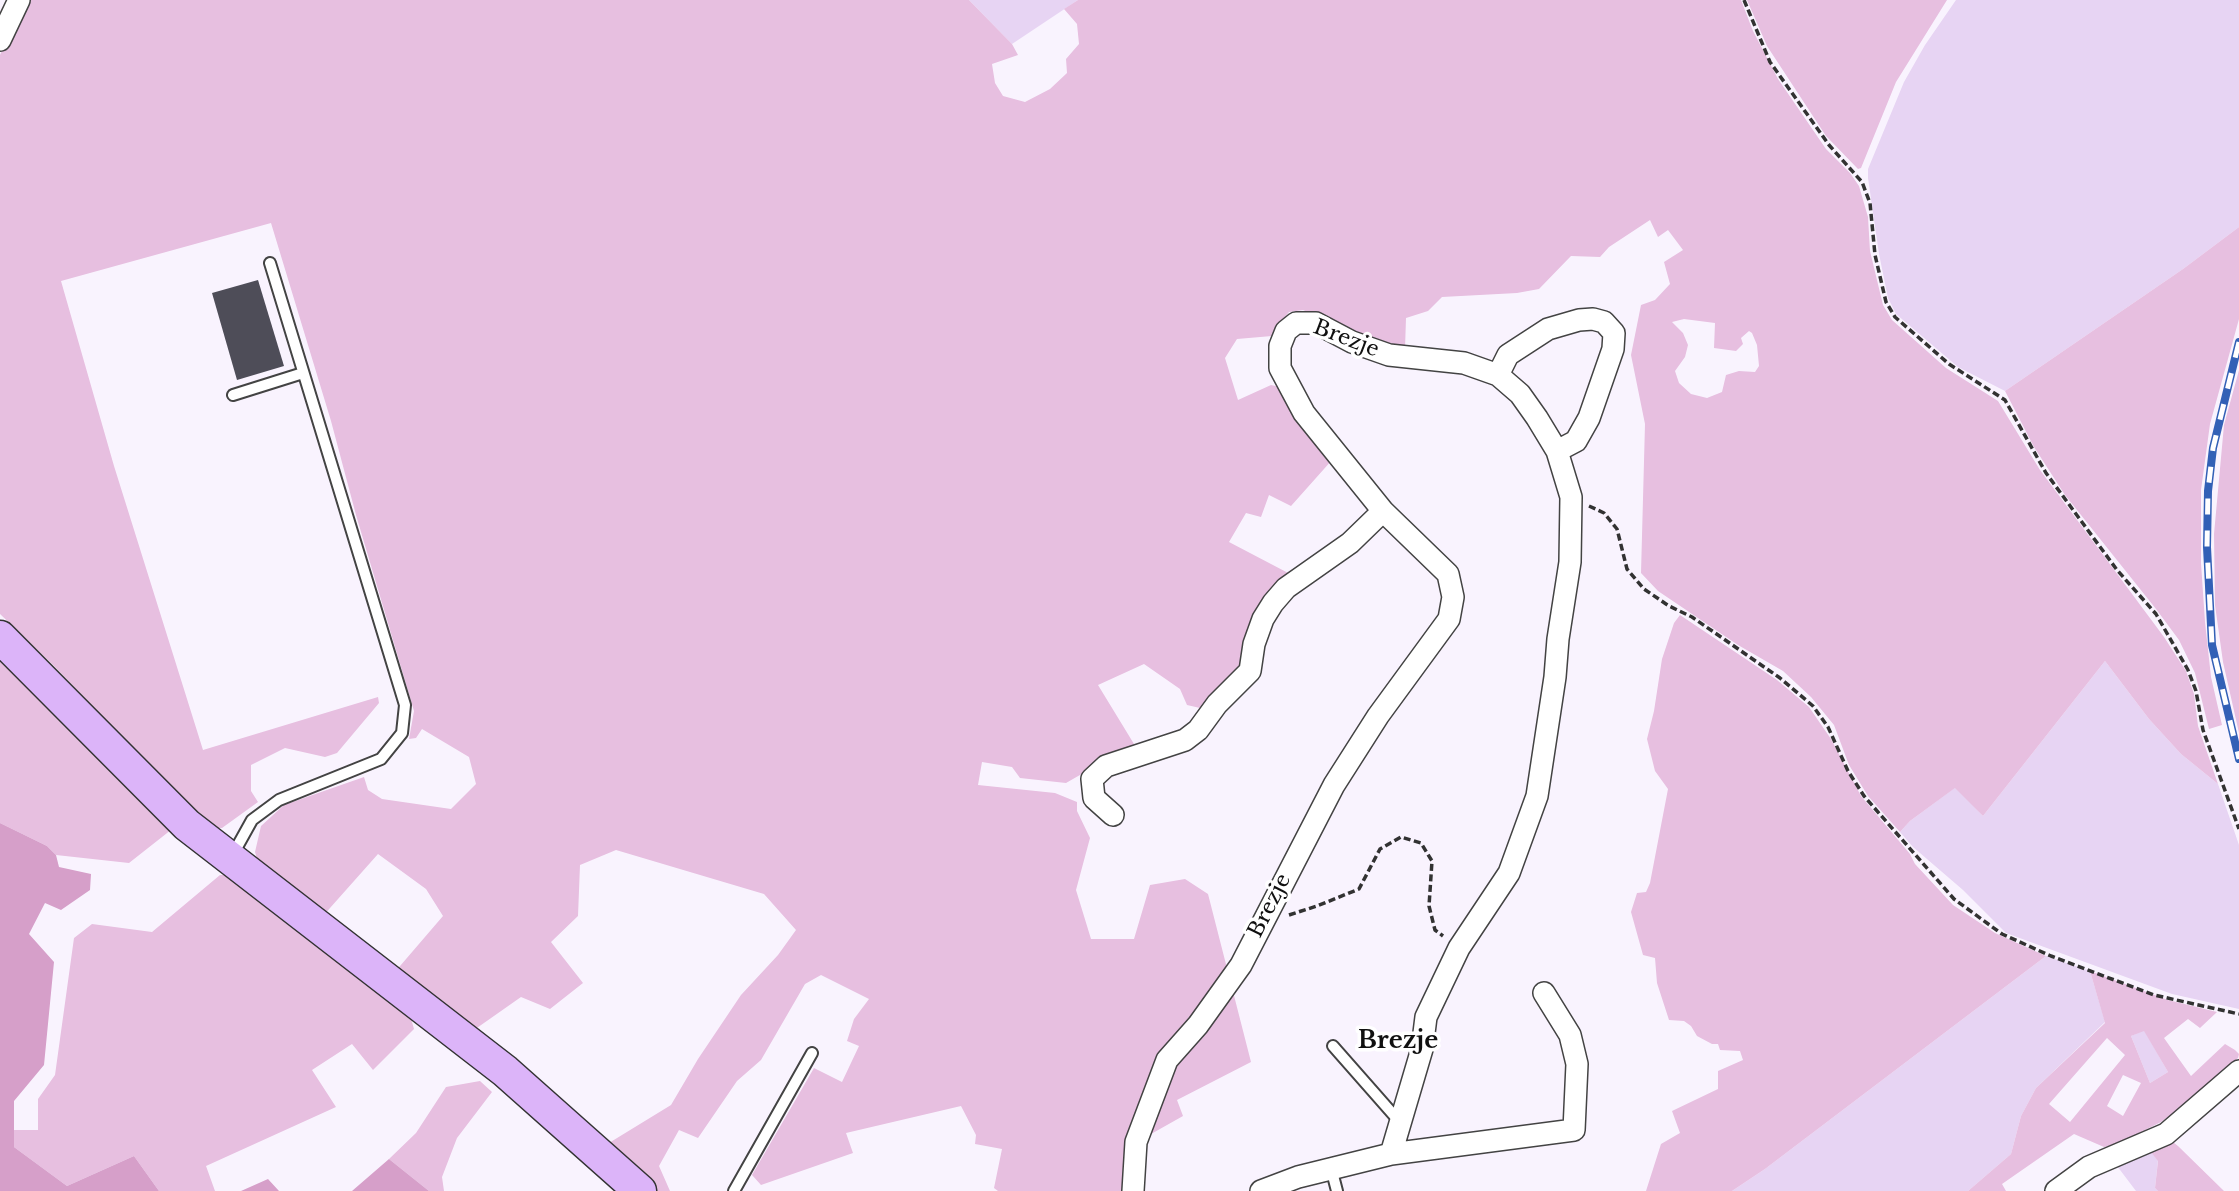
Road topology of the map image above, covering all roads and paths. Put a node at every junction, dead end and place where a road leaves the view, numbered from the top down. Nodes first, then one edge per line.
1 (19, 0) edge
2 (1744, 0) edge
3 (0, 40) edge
4 (270, 263) dead end
5 (303, 373) junction
6 (1497, 374) junction
7 (233, 395) dead end
8 (1557, 451) junction
9 (1571, 497) junction
10 (1382, 511) junction
11 (0, 637) edge
12 (1113, 815) dead end
13 (2239, 829) edge
14 (230, 858) junction
15 (1260, 923) junction
16 (1459, 948) junction
17 (1544, 993) dead end
18 (2239, 1014) edge
19 (1333, 1046) dead end
20 (813, 1053) dead end
21 (2239, 1071) edge
22 (1399, 1121) junction
23 (1391, 1154) junction
24 (1331, 1168) junction
25 (640, 1191) edge
26 (734, 1191) edge
27 (1133, 1191) edge
28 (1262, 1191) edge
29 (1337, 1191) edge
30 (2056, 1191) edge

1 - 3 street
2 - 13 path
4 - 5 lane
5 - 7 lane
5 - 14 lane
6 - 8 street, Brezje
6 - 8 street
6 - 10 street, Brezje
8 - 9 street, Brezje
9 - 16 street, Brezje
9 - 18 path
10 - 12 street
10 - 15 street, Brezje
11 - 14 street
14 - 25 street
15 - 16 path
15 - 27 street, Brezje
16 - 22 street, Brezje
17 - 23 street
19 - 22 lane
20 - 26 lane
21 - 30 street
22 - 23 street, Brezje
23 - 24 street
24 - 28 street
24 - 29 lane

